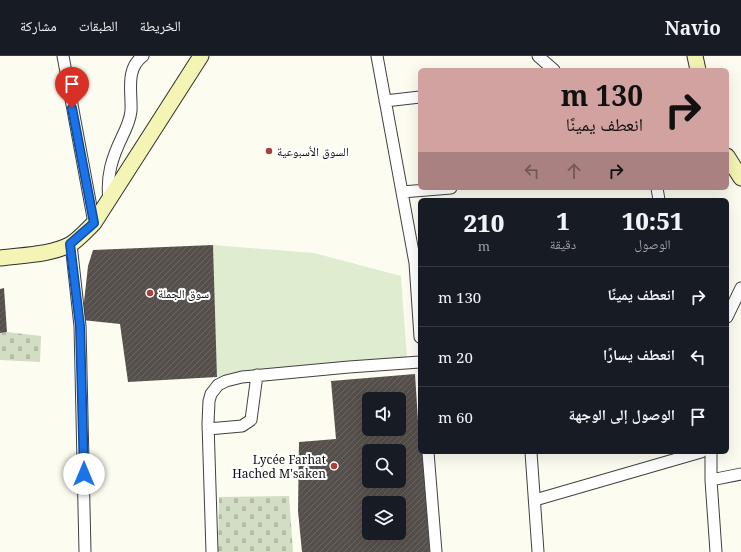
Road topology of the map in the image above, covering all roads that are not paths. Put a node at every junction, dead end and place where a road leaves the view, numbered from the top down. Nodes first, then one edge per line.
1 (63, 56) edge
2 (143, 56) edge
3 (201, 56) edge
4 (377, 56) edge
5 (538, 56) edge
6 (695, 56) edge
7 (552, 68) edge
8 (698, 68) edge
9 (418, 97) edge
10 (385, 101) junction
11 (729, 159) edge
12 (741, 178) edge
13 (426, 190) edge
14 (402, 192) junction
15 (109, 200) junction
16 (94, 223) junction
17 (70, 244) junction
18 (0, 258) edge
19 (418, 263) edge
20 (741, 288) edge
21 (729, 313) edge
22 (418, 362) edge
23 (257, 376) junction
24 (208, 429) junction
25 (428, 454) edge
26 (531, 454) edge
27 (694, 454) edge
28 (711, 454) edge
29 (741, 474) edge
30 (711, 480) junction
31 (535, 500) junction
32 (85, 552) edge
33 (212, 552) edge
34 (436, 552) edge
35 (538, 552) edge
36 (716, 552) edge

1 - 16 street
2 - 15 street
3 - 15 street
4 - 10 street
5 - 7 street
6 - 8 street
9 - 10 street
10 - 14 street
11 - 12 street
13 - 14 street
14 - 19 street
15 - 16 street
16 - 17 street
17 - 18 street
17 - 32 street
20 - 21 street
22 - 23 street
23 - 24 street
23 - 24 street
24 - 33 street
25 - 34 street
26 - 31 street
27 - 31 street
28 - 30 street
29 - 30 street
30 - 36 street
31 - 35 street

